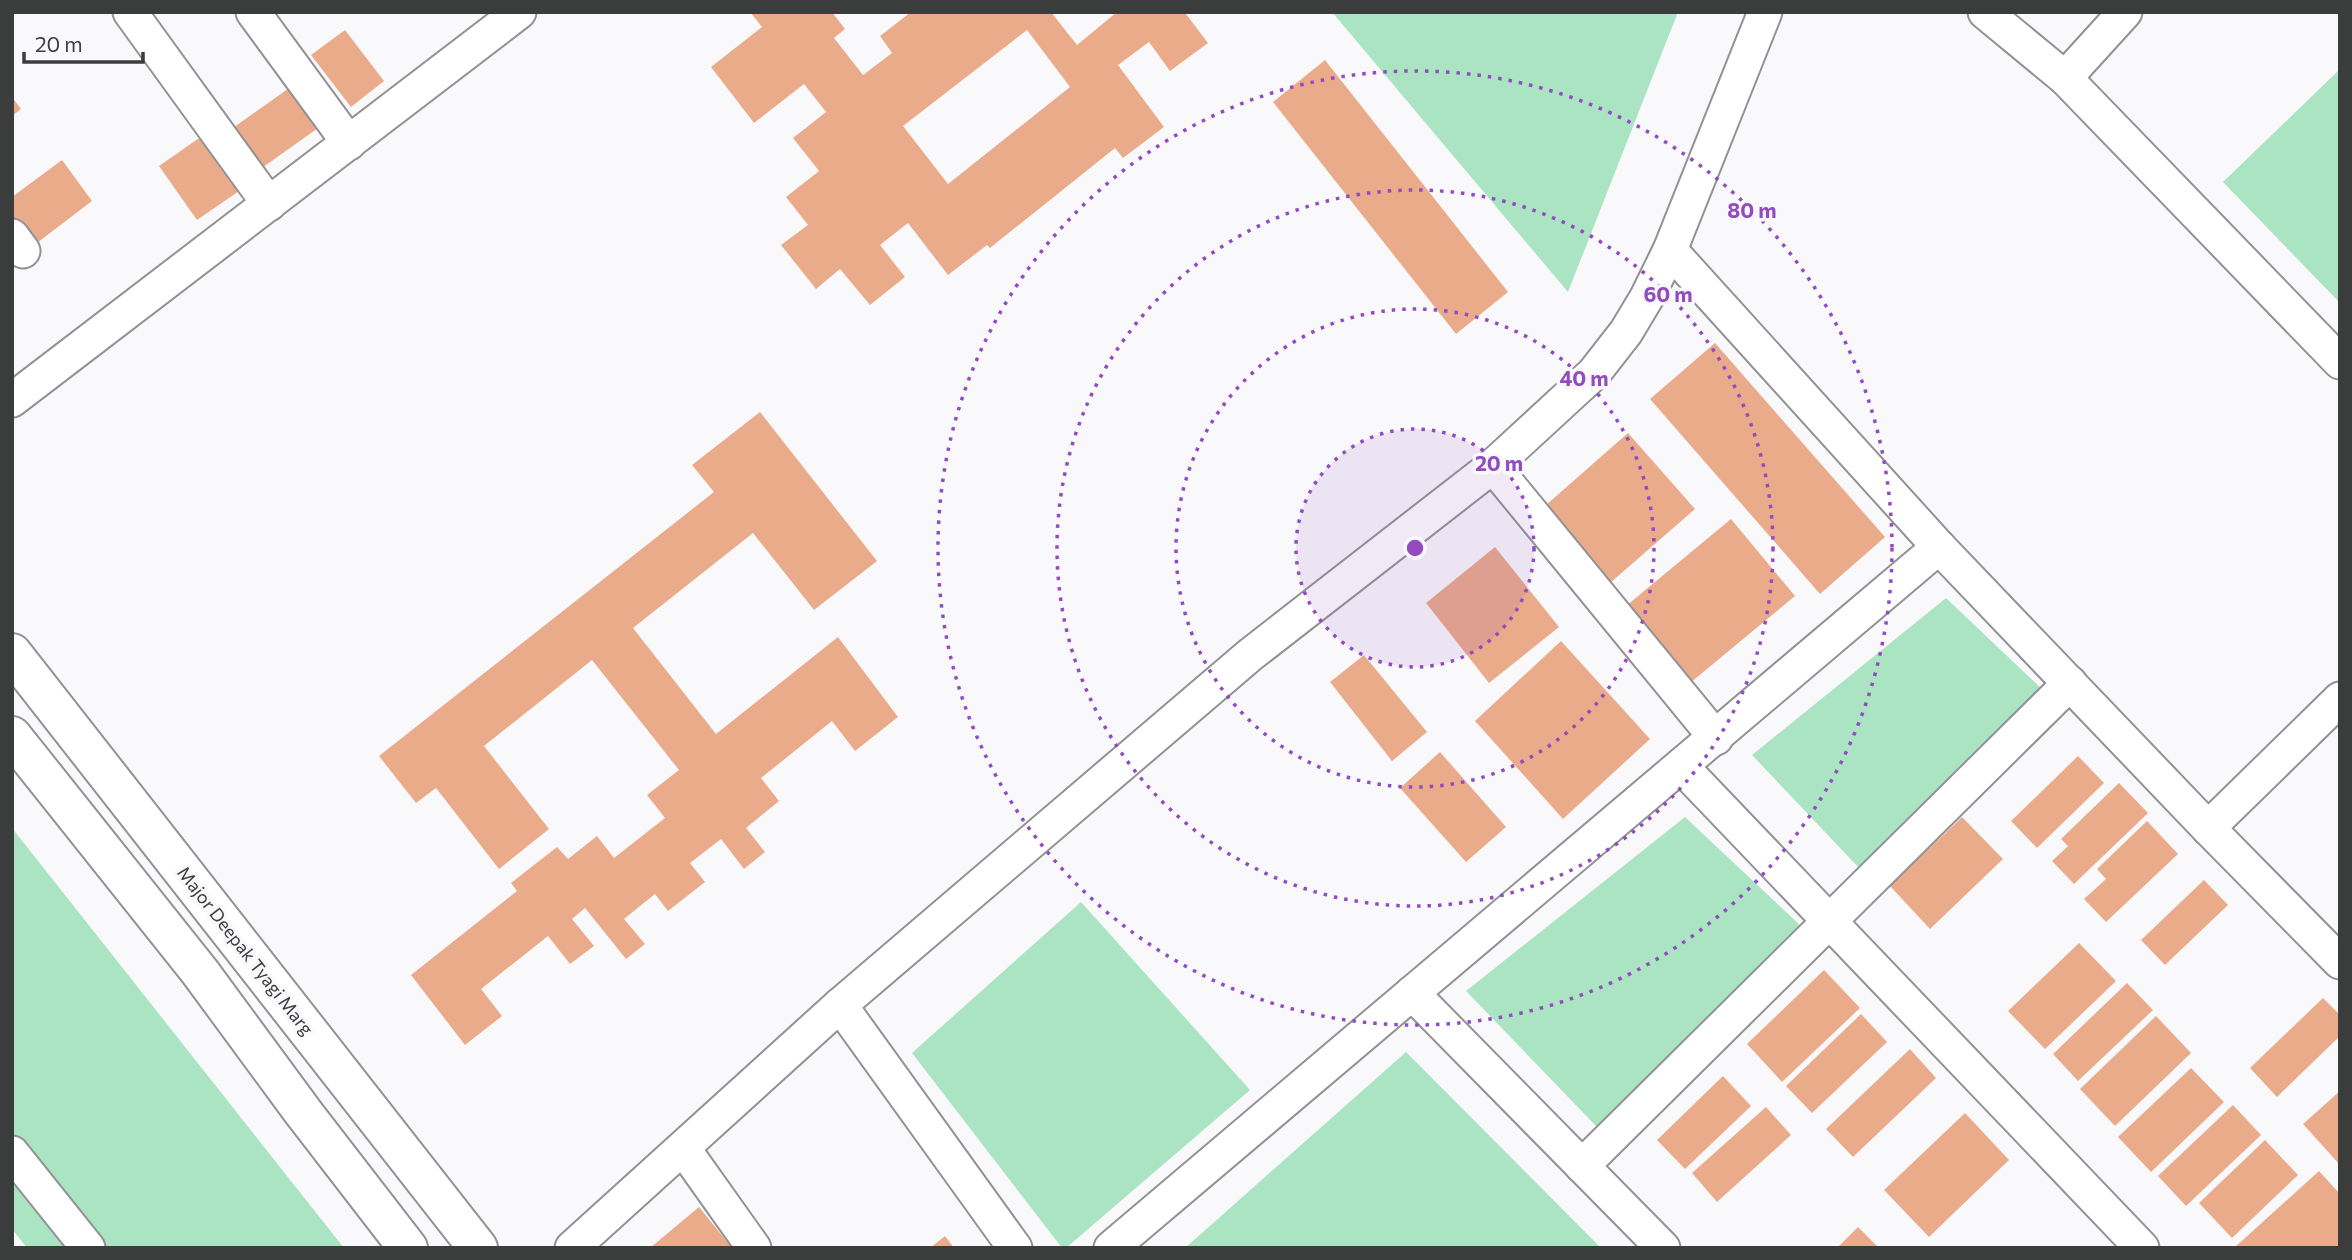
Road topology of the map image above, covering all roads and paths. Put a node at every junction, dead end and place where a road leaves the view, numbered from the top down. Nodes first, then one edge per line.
1 (130, 12) edge
2 (253, 12) edge
3 (519, 12) edge
4 (1765, 12) edge
5 (1985, 12) edge
6 (2125, 12) edge
7 (2065, 78) junction
8 (349, 143) junction
9 (269, 204) junction
10 (1670, 250) junction
11 (2340, 362) edge
12 (16, 390) edge
13 (1493, 466) junction
14 (1940, 547) junction
15 (12, 653) edge
16 (2070, 683) junction
17 (2340, 699) edge
18 (12, 736) edge
19 (1716, 738) junction
20 (1681, 766) junction
21 (2208, 828) junction
22 (1830, 921) junction
23 (2340, 962) edge
24 (1412, 993) junction
25 (840, 1005) junction
26 (683, 1148) junction
27 (12, 1153) edge
28 (1582, 1166) junction
29 (88, 1248) edge
30 (408, 1248) edge
31 (478, 1248) edge
32 (572, 1248) edge
33 (754, 1248) edge
34 (1015, 1248) edge
35 (1111, 1248) edge
36 (1663, 1248) edge
37 (2142, 1248) edge

1 - 9 street
2 - 8 street
3 - 8 street
4 - 10 street
5 - 7 street
6 - 7 street
7 - 11 street
8 - 9 street
9 - 12 street
10 - 13 street
10 - 14 street
13 - 19 street
13 - 25 street
14 - 16 street
14 - 19 street
15 - 31 street, Major Deepak Tyagi Marg
16 - 21 street
16 - 22 street
17 - 21 street
18 - 30 street
19 - 20 street
20 - 22 street
20 - 24 street
21 - 23 street
22 - 28 street
22 - 37 street
24 - 28 street
24 - 35 street
25 - 26 street
25 - 34 street
26 - 32 street
26 - 33 street
27 - 29 street
28 - 36 street

